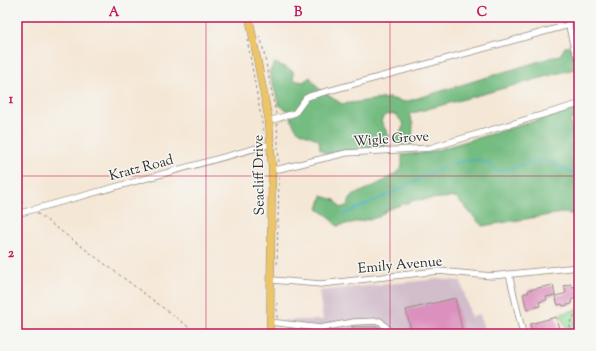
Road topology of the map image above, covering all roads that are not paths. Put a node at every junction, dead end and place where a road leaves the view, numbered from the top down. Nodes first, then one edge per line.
1 (249, 17) edge
2 (567, 17) edge
3 (569, 25) junction
4 (579, 59) edge
5 (579, 104) edge
6 (269, 121) junction
7 (270, 144) junction
8 (272, 169) junction
9 (17, 214) edge
10 (579, 267) edge
11 (508, 274) junction
12 (272, 280) junction
13 (270, 322) junction
14 (270, 334) edge
15 (393, 334) edge
16 (523, 334) edge

1 - 6 main road, Seacliff Drive
2 - 3 street
3 - 4 street
3 - 6 street
5 - 8 street, Wigle Grove
6 - 7 main road, Seacliff Drive
7 - 8 main road, Seacliff Drive
7 - 9 street, Kratz Road
8 - 12 main road, Seacliff Drive
10 - 11 street, Emily Avenue
11 - 12 street, Emily Avenue
11 - 16 street
12 - 13 main road, Seacliff Drive
13 - 14 main road, Seacliff Drive
13 - 15 street

